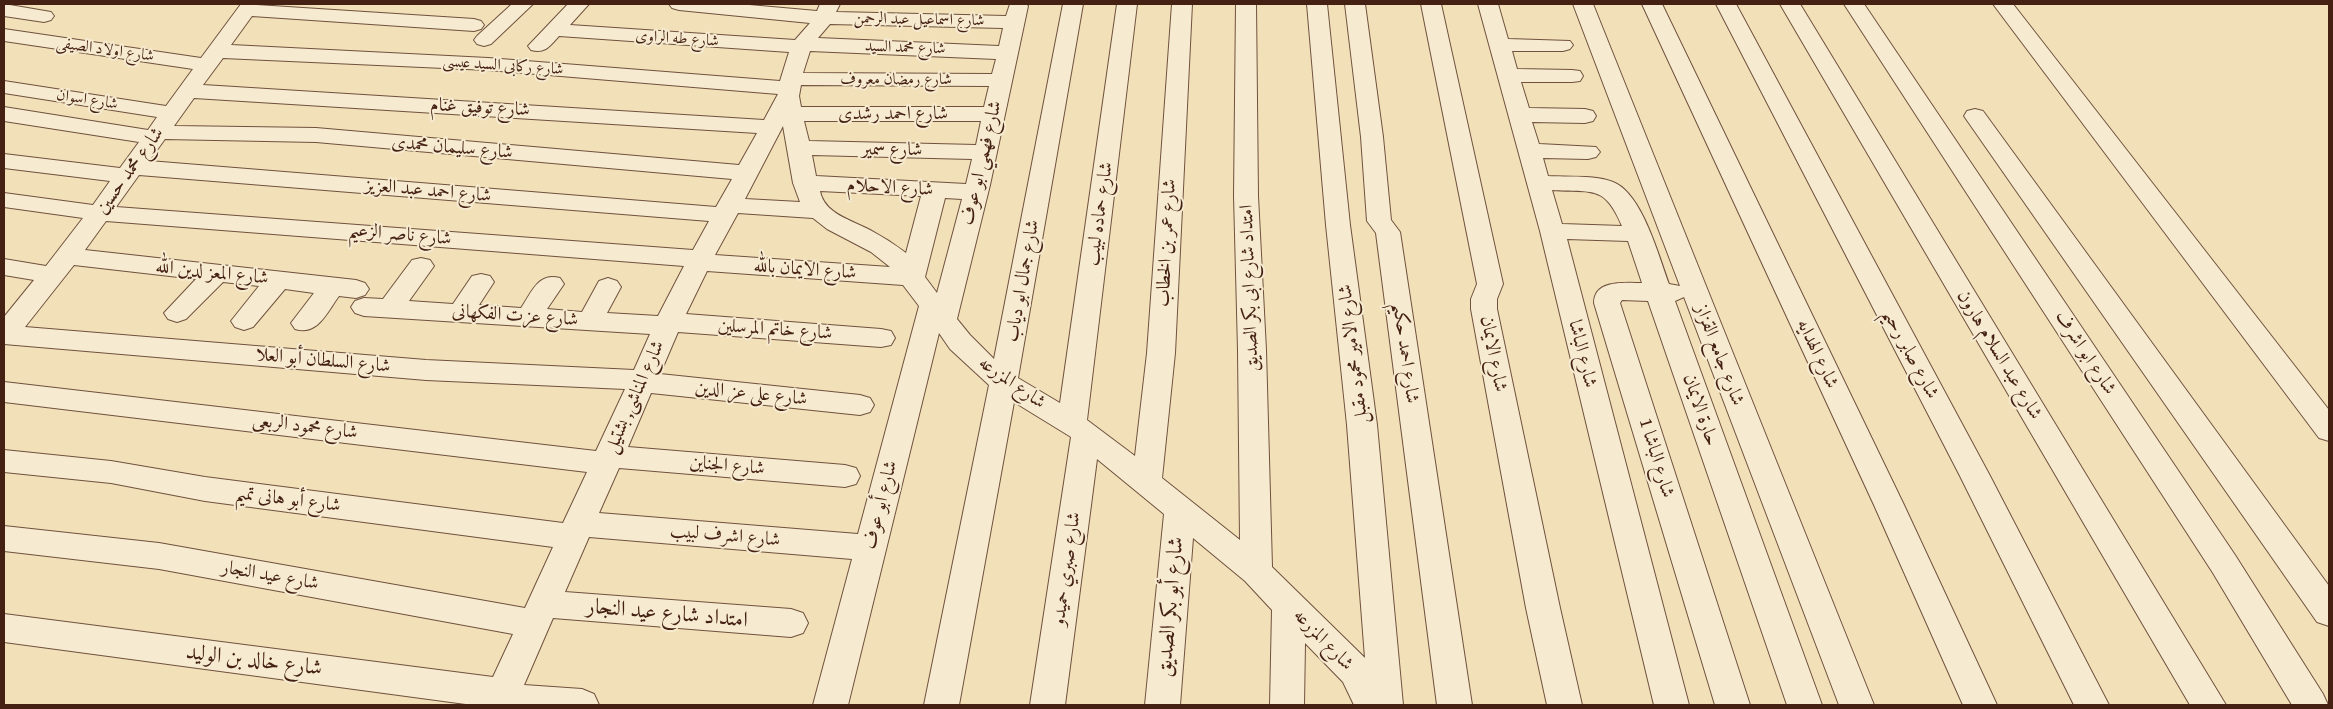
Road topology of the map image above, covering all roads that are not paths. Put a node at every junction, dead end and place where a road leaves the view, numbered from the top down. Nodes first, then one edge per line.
1 (524, 4) edge
2 (579, 4) edge
3 (679, 4) edge
4 (1073, 4) edge
5 (1127, 4) edge
6 (1182, 4) edge
7 (1246, 4) edge
8 (1317, 4) edge
9 (1355, 4) edge
10 (1431, 4) edge
11 (1488, 4) edge
12 (1583, 4) edge
13 (1652, 4) edge
14 (1726, 4) edge
15 (1790, 4) edge
16 (1854, 4) edge
17 (2003, 4) edge
18 (249, 7) edge
19 (4, 10) edge
20 (827, 11) edge
21 (1016, 13) edge
22 (44, 16) dead end
23 (554, 30) junction
24 (1545, 32) dead end
25 (4, 35) edge
26 (487, 37) junction
27 (1498, 38) junction
28 (397, 42) dead end
29 (1563, 45) dead end
30 (538, 46) dead end
31 (802, 46) junction
32 (1007, 53) junction
33 (211, 58) junction
34 (381, 58) junction
35 (488, 64) junction
36 (1508, 76) junction
37 (1572, 76) dead end
38 (1002, 80) junction
39 (4, 87) edge
40 (188, 90) junction
41 (787, 101) junction
42 (4, 114) edge
43 (994, 114) junction
44 (1519, 115) junction
45 (1585, 116) dead end
46 (1976, 116) dead end
47 (161, 128) junction
48 (799, 148) junction
49 (1530, 151) junction
50 (985, 152) junction
51 (1588, 152) dead end
52 (4, 161) edge
53 (128, 171) junction
54 (747, 173) junction
55 (1538, 182) junction
56 (805, 183) junction
57 (935, 190) junction
58 (976, 192) junction
59 (4, 200) edge
60 (727, 210) junction
61 (819, 211) junction
62 (100, 212) junction
63 (1552, 231) junction
64 (1638, 234) junction
65 (699, 261) junction
66 (60, 266) junction
67 (421, 266) dead end
68 (4, 267) edge
69 (217, 273) junction
70 (912, 277) junction
71 (279, 280) junction
72 (481, 282) dead end
73 (551, 284) dead end
74 (608, 287) dead end
75 (1658, 292) junction
76 (351, 294) junction
77 (1695, 294) junction
78 (14, 309) edge
79 (390, 309) junction
80 (177, 313) dead end
81 (460, 313) junction
82 (938, 313) junction
83 (528, 317) junction
84 (244, 321) dead end
85 (590, 321) junction
86 (304, 323) dead end
87 (668, 324) junction
88 (4, 335) edge
89 (881, 338) dead end
90 (642, 381) junction
91 (1004, 382) junction
92 (4, 392) edge
93 (860, 405) dead end
94 (1079, 428) junction
95 (2329, 430) edge
96 (607, 459) junction
97 (4, 461) edge
98 (845, 476) dead end
99 (1147, 481) junction
100 (1180, 509) junction
101 (576, 530) junction
102 (4, 538) edge
103 (871, 548) junction
104 (1256, 572) junction
105 (1289, 605) junction
106 (2329, 612) edge
107 (540, 614) junction
108 (791, 624) dead end
109 (4, 628) edge
110 (1356, 672) junction
111 (501, 699) edge
112 (582, 705) edge
113 (831, 705) edge
114 (941, 705) edge
115 (1048, 705) edge
116 (1162, 705) edge
117 (1287, 705) edge
118 (1357, 705) edge
119 (1371, 705) edge
120 (1386, 705) edge
121 (1455, 705) edge
122 (1565, 705) edge
123 (1671, 705) edge
124 (1732, 705) edge
125 (1804, 705) edge
126 (1856, 705) edge
127 (1980, 705) edge
128 (2092, 705) edge
129 (2209, 705) edge
130 (2311, 705) edge

1 - 26 street
2 - 23 street
3 - 20 street, شارع اسماعيل عبد الرحمن
4 - 91 street, شارع جمال ابو دياب
5 - 94 street, شارع حماده لبيب
6 - 99 street, شارع عمر بن الخطاب
7 - 104 street, امتداد شارع ابى بكر الصديق
8 - 120 street, شارع الامير محمود مقبل
9 - 121 street, شارع احمد حكيم
10 - 122 street, شارع الايمان
11 - 27 street, شارع الباشا
12 - 77 street, شارع جامع القزاز
13 - 127 street, شارع الهدايه
14 - 128 street, شارع صابر رحيم
15 - 129 street, شارع عبد السلام هارون
16 - 130 street, شارع ابو اشرف
17 - 95 street
18 - 26 street
18 - 33 street, شارع محمد حسين
19 - 22 street
20 - 21 street, شارع اسماعيل عبد الرحمن
20 - 31 street, شارع المزرعه
21 - 32 street, شارع فهمي ابو عوف
23 - 30 street
23 - 31 street, شارع طه الراوى
24 - 27 street
25 - 33 street, شارع اولاد الصيفى
26 - 35 street
27 - 29 street
27 - 36 street, شارع الباشا
28 - 34 street
31 - 32 street, شارع محمد السيد
31 - 41 street, شارع المزرعه
32 - 38 street, شارع فهمي ابو عوف
33 - 34 street, شارع ركابى السيد عيسى
33 - 40 street, شارع محمد حسين
34 - 35 street, شارع ركابى السيد عيسى
35 - 41 street, شارع ركابى السيد عيسى
36 - 37 street
36 - 44 street, شارع الباشا
38 - 41 street, شارع رمضان معروف
38 - 43 street, شارع فهمي ابو عوف
39 - 47 street, شارع اسوان
40 - 41 street, شارع توفيق غنام
40 - 47 street, شارع محمد حسين
41 - 43 street, شارع احمد رشدى
41 - 48 street, شارع المزرعه
41 - 54 street, شارع المناشى, بشتيل
42 - 47 street
43 - 50 street, شارع فهمي ابو عوف
44 - 45 street
44 - 49 street, شارع الباشا
46 - 106 street
47 - 53 street, شارع محمد حسين
47 - 54 street, شارع سليمان محمدى
48 - 50 street, شارع سمير
48 - 56 street, شارع المزرعه
49 - 51 street
49 - 55 street, شارع الباشا
50 - 58 street, شارع فهمي ابو عوف
52 - 53 street, شارع احمد عبد العزيز
53 - 60 street, شارع احمد عبد العزيز
53 - 62 street, شارع محمد حسين
54 - 60 street, شارع المناشى, بشتيل
55 - 63 street, شارع الباشا
55 - 64 street, حارة الايمان
56 - 57 street, شارع الاحلام
56 - 61 street, شارع المزرعه
57 - 58 street, شارع الاحلام
57 - 70 street
58 - 82 street, شارع فهمي ابو عوف
59 - 62 street, شارع ناصر الزعيم
60 - 61 street, شارع احمد عبد العزيز
60 - 65 street, شارع المناشى, بشتيل
61 - 70 street, شارع المزرعه
62 - 65 street, شارع ناصر الزعيم
62 - 66 street, شارع محمد حسين
63 - 64 street
63 - 123 street, شارع الباشا
64 - 75 street, حارة الايمان
65 - 70 street, شارع الايمان بالله
65 - 87 street, شارع المناشى, بشتيل
66 - 68 street, شارع المعز لدين الله
66 - 69 street, شارع المعز لدين الله
66 - 78 street, شارع محمد حسين
67 - 79 street
69 - 71 street, شارع المعز لدين الله
69 - 80 street
70 - 82 street, شارع المزرعه
71 - 76 street, شارع المعز لدين الله
71 - 84 street
72 - 81 street
73 - 83 street
74 - 85 street
75 - 77 street, شارع الباشا 1
75 - 124 street, شارع الباشا 1
75 - 125 street, حارة الايمان
76 - 79 street, شارع عزت الفكهانى
76 - 86 street
77 - 126 street, شارع جامع القزاز
78 - 88 street, شارع محمد حسين
79 - 81 street, شارع عزت الفكهانى
81 - 83 street, شارع عزت الفكهانى
82 - 91 street, شارع المزرعه
82 - 103 street, شارع أبو عوف
83 - 85 street, شارع عزت الفكهانى
85 - 87 street, شارع عزت الفكهانى
87 - 89 street, شارع خاتم المرسلين
87 - 90 street, شارع المناشى, بشتيل
88 - 90 street, شارع السلطان أبو العلا
90 - 93 street, شارع على عز الدين
90 - 96 street, شارع المناشى, بشتيل
91 - 94 street, شارع المزرعه
91 - 114 street, شارع جمال ابو دياب
92 - 96 street, شارع محمود الربعى
94 - 99 street, شارع المزرعه
94 - 115 street, شارع صبري حميدو
96 - 98 street, شارع الجناين
96 - 101 street, شارع المناشى, بشتيل
97 - 101 street, شارع أبو هانى تميم
99 - 100 street, شارع المزرعه
100 - 104 street, شارع المزرعه
100 - 116 street, شارع أبو بكر الصديق
101 - 103 street, شارع اشرف لبيب
101 - 107 street, شارع المناشى, بشتيل
102 - 107 street, شارع عيد النجار
103 - 113 street, شارع أبو عوف
104 - 105 street, شارع المزرعه
105 - 110 street, شارع المزرعه
105 - 117 street
107 - 108 street, امتداد شارع عيد النجار
107 - 111 street, شارع المناشى, بشتيل
109 - 111 street, شارع خالد بن الوليد
110 - 118 street
110 - 119 street, شارع المزرعه
111 - 112 street, شارع خالد بن الوليد

